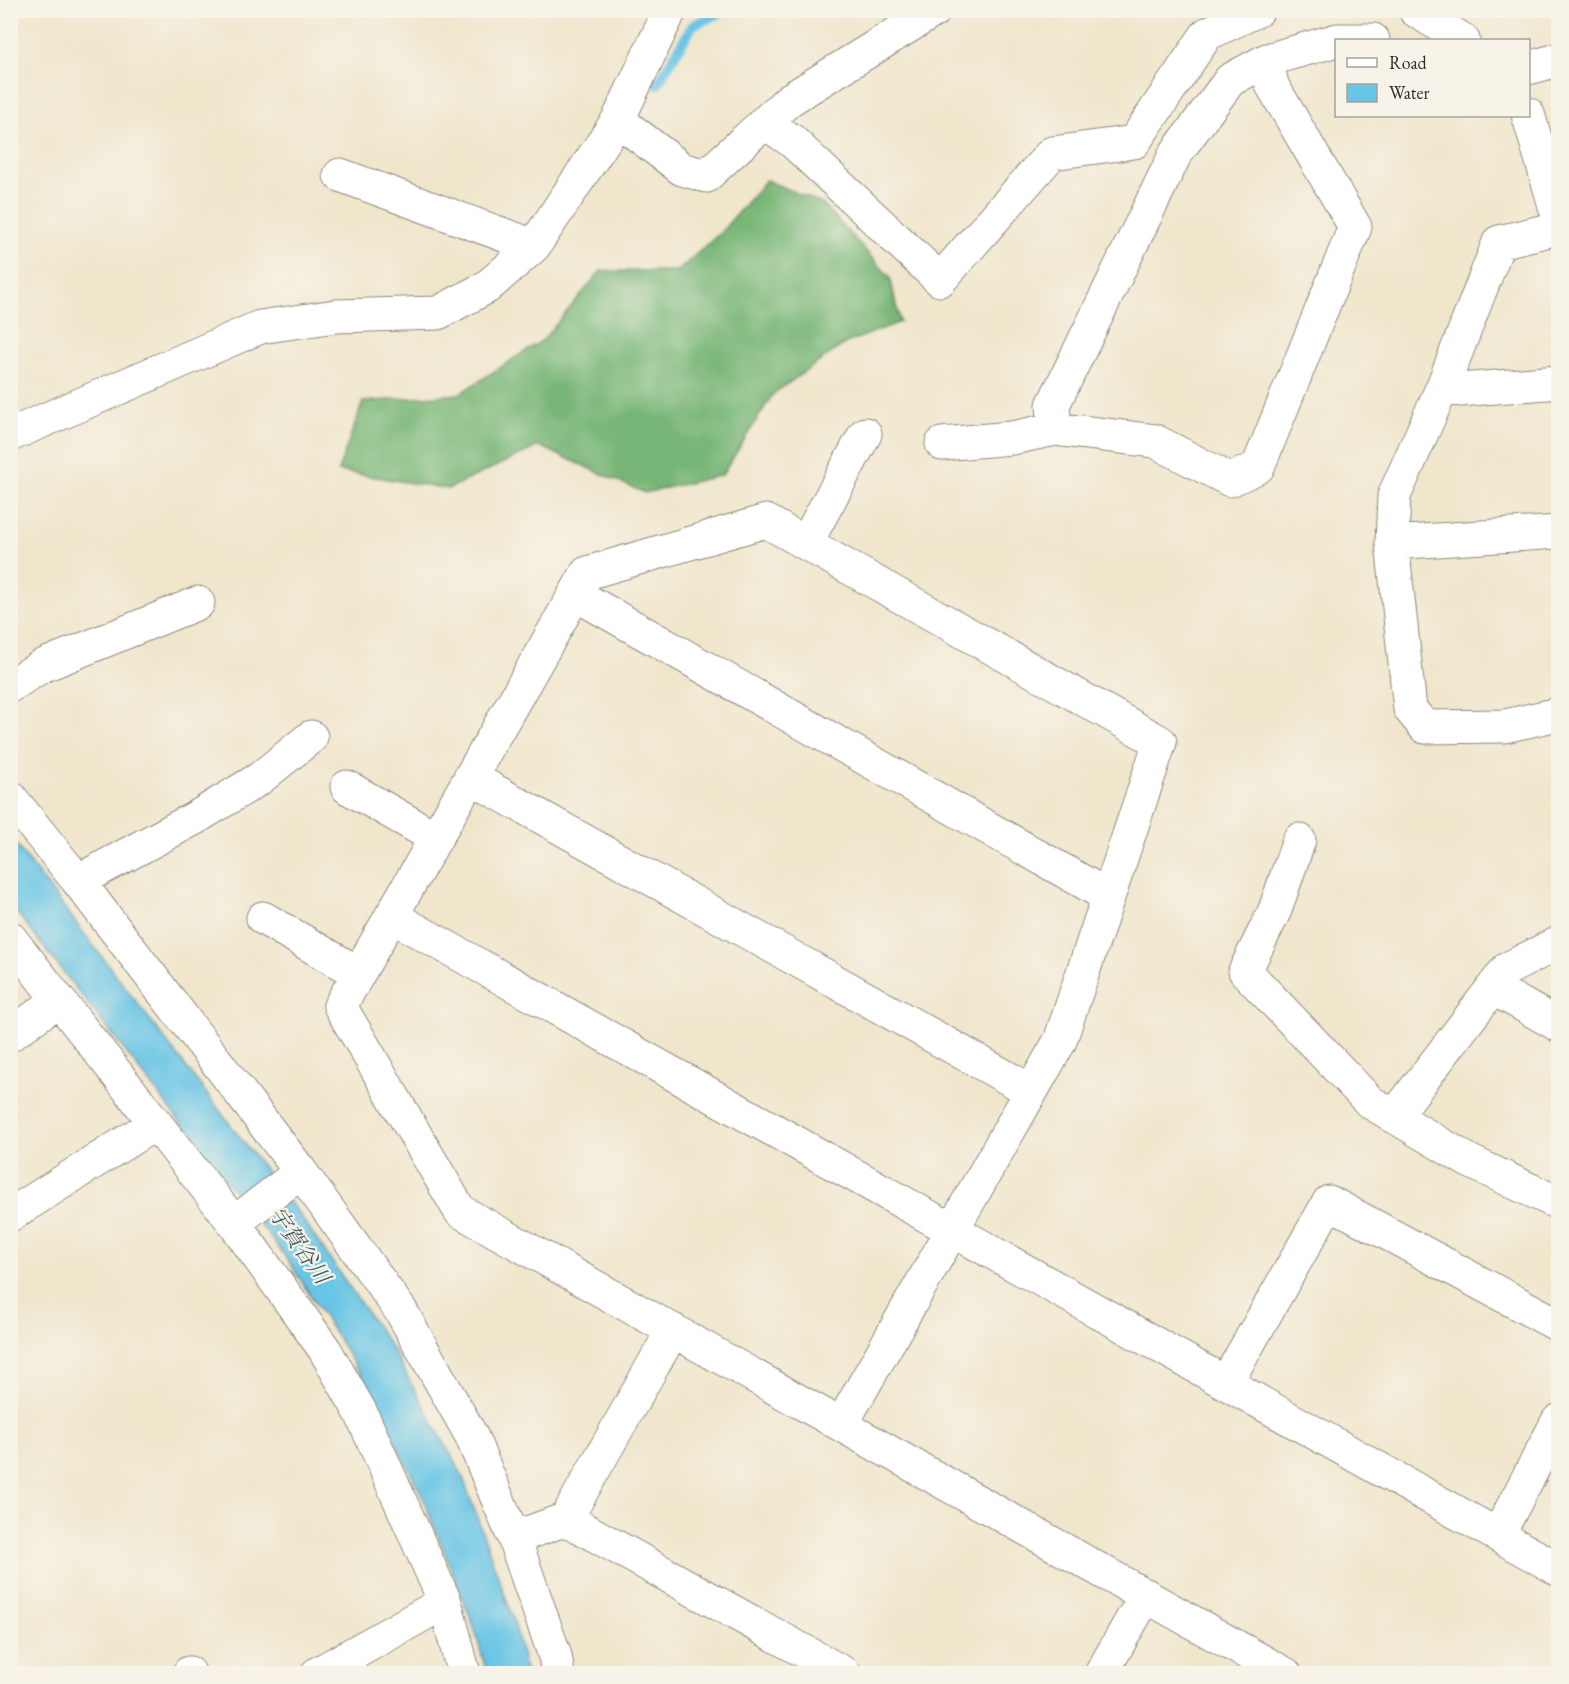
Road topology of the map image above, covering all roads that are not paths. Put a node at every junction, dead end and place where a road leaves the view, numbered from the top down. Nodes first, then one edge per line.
1 (670, 10) edge
2 (935, 10) edge
3 (1258, 10) edge
4 (1415, 10) edge
5 (1461, 39) edge
6 (1335, 41) edge
7 (1267, 60) junction
8 (1558, 60) edge
9 (1530, 67) edge
10 (1529, 117) edge
11 (618, 120) junction
12 (764, 122) junction
13 (340, 175) dead end
14 (1558, 216) edge
15 (1558, 228) edge
16 (534, 246) junction
17 (1558, 382) edge
18 (1443, 386) junction
19 (1055, 429) junction
20 (865, 434) dead end
21 (10, 435) edge
22 (942, 444) dead end
23 (1558, 532) edge
24 (806, 543) junction
25 (1392, 543) junction
26 (575, 594) junction
27 (198, 603) dead end
28 (10, 686) edge
29 (1558, 714) edge
30 (311, 737) dead end
31 (470, 777) junction
32 (346, 787) dead end
33 (10, 798) edge
34 (436, 838) junction
35 (1299, 840) dead end
36 (78, 881) junction
37 (1108, 896) junction
38 (391, 916) junction
39 (263, 918) dead end
40 (10, 938) edge
41 (1558, 943) edge
42 (358, 973) junction
43 (1493, 988) junction
44 (59, 1000) junction
45 (1558, 1025) edge
46 (10, 1035) edge
47 (1031, 1091) junction
48 (1394, 1117) junction
49 (156, 1123) junction
50 (297, 1176) junction
51 (1558, 1203) edge
52 (10, 1215) edge
53 (240, 1219) junction
54 (952, 1230) junction
55 (1558, 1325) edge
56 (673, 1330) junction
57 (1226, 1383) junction
58 (1558, 1420) edge
59 (842, 1425) junction
60 (566, 1519) junction
61 (1498, 1535) junction
62 (514, 1538) junction
63 (1558, 1569) edge
64 (1146, 1595) junction
65 (445, 1602) junction
66 (318, 1674) edge
67 (464, 1674) edge
68 (558, 1674) edge
69 (845, 1674) edge
70 (1101, 1674) edge
71 (1285, 1674) edge

1 - 11 street
2 - 12 street
3 - 12 street
4 - 5 street
6 - 7 street
7 - 19 street
7 - 19 street
8 - 9 street
10 - 14 street
11 - 12 street
11 - 16 street
13 - 16 street
15 - 18 street
16 - 21 street
17 - 18 street
18 - 25 street
19 - 22 street
20 - 24 street
23 - 25 street
24 - 26 street
24 - 37 street
25 - 29 street
26 - 31 street
26 - 37 street
27 - 28 street
30 - 36 street
31 - 34 street
31 - 47 street
32 - 34 street
33 - 36 street
34 - 38 street
35 - 48 street
36 - 50 street
37 - 47 street
38 - 42 street
38 - 54 street
39 - 42 street
40 - 44 street
41 - 43 street
42 - 56 street
43 - 45 street
43 - 48 street
44 - 46 street
44 - 49 street
47 - 54 street
48 - 51 street
49 - 52 street
49 - 53 street
50 - 53 street
50 - 62 street
53 - 65 street
54 - 57 street
54 - 59 street
55 - 57 street
56 - 59 street
56 - 60 street
57 - 61 street
58 - 61 street
59 - 64 street
60 - 62 street
60 - 69 street
61 - 63 street
62 - 68 street
64 - 70 street
64 - 71 street
65 - 66 street
65 - 67 street

